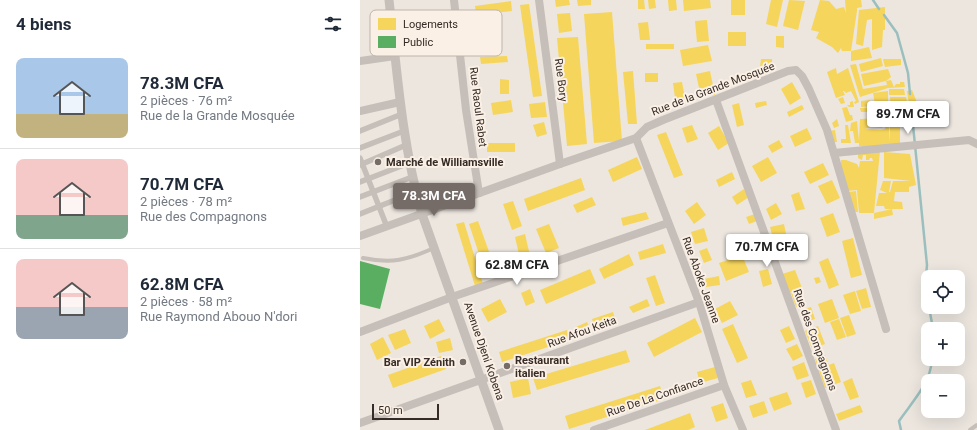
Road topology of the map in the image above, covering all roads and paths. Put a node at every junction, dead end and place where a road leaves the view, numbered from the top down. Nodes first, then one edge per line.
1 (389, 0) edge
2 (454, 0) edge
3 (539, 0) edge
4 (390, 10) edge
5 (455, 10) edge
6 (395, 56) joint
7 (460, 56) edge
8 (360, 61) edge
9 (716, 100) junction
10 (400, 102) junction
11 (360, 111) edge
12 (402, 114) junction
13 (360, 131) edge
14 (404, 131) junction
15 (636, 138) junction
16 (977, 144) edge
17 (406, 145) junction
18 (360, 148) edge
19 (834, 153) junction
20 (360, 158) edge
21 (409, 163) junction
22 (361, 164) edge
23 (560, 164) junction
24 (412, 177) junction
25 (368, 179) junction
26 (360, 182) edge
27 (373, 192) junction
28 (415, 192) junction
29 (479, 193) junction
30 (360, 197) edge
31 (378, 207) junction
32 (360, 214) edge
33 (422, 214) junction
34 (668, 223) junction
35 (387, 227) junction
36 (360, 235) edge
37 (434, 248) junction
38 (363, 258) dead end
39 (452, 297) junction
40 (699, 302) junction
41 (886, 329) dead end
42 (360, 332) edge
43 (481, 380) junction
44 (724, 385) junction
45 (360, 423) edge
46 (977, 425) edge
47 (499, 430) edge
48 (594, 430) edge
49 (743, 430) edge
50 (836, 430) edge
51 (971, 430) edge

1 - 4 street, Avenue Djeni Kobena
2 - 5 street, Rue Raoul Rabet
3 - 23 street, Rue Bory
6 - 8 street
6 - 10 street, Avenue Djeni Kobena
7 - 29 street, Rue Raoul Rabet
9 - 15 street, Rue de la Grande Mosquée
9 - 19 street, Rue de la Grande Mosquée
9 - 50 street, Rue des Compagnons
10 - 11 street
10 - 12 street, Avenue Djeni Kobena
12 - 13 street
12 - 14 street, Avenue Djeni Kobena
14 - 17 street, Avenue Djeni Kobena
14 - 18 street
15 - 23 street, Rue de la Grande Mosquée
15 - 34 street, Rue Aboke Jeanne
16 - 19 street
17 - 21 street, Avenue Djeni Kobena
17 - 22 street
19 - 41 street, Rue de la Grande Mosquée
20 - 22 street
21 - 24 street, Avenue Djeni Kobena
21 - 25 street
22 - 25 street
23 - 29 street, Rue de la Grande Mosquée
24 - 27 street
24 - 28 street, Avenue Djeni Kobena
25 - 26 street
25 - 27 street
27 - 30 street
27 - 31 street
28 - 31 street
28 - 33 street, Avenue Djeni Kobena
29 - 33 street, Rue de la Grande Mosquée
31 - 32 street
31 - 35 street
33 - 35 street, Rue de la Grande Mosquée
33 - 37 street, Avenue Djeni Kobena
34 - 39 street
34 - 40 street, Rue Aboke Jeanne
35 - 36 street, Rue de la Grande Mosquée
37 - 38 lane
37 - 39 street, Avenue Djeni Kobena
39 - 42 street
39 - 43 street, Avenue Djeni Kobena
40 - 43 street, Rue Afou Keita
40 - 44 street, Rue Aboke Jeanne
43 - 45 street, Rue Afou Keita
43 - 47 street, Avenue Djeni Kobena
44 - 48 street, Rue De La Confiance
44 - 49 street, Rue Aboke Jeanne
46 - 51 lane

